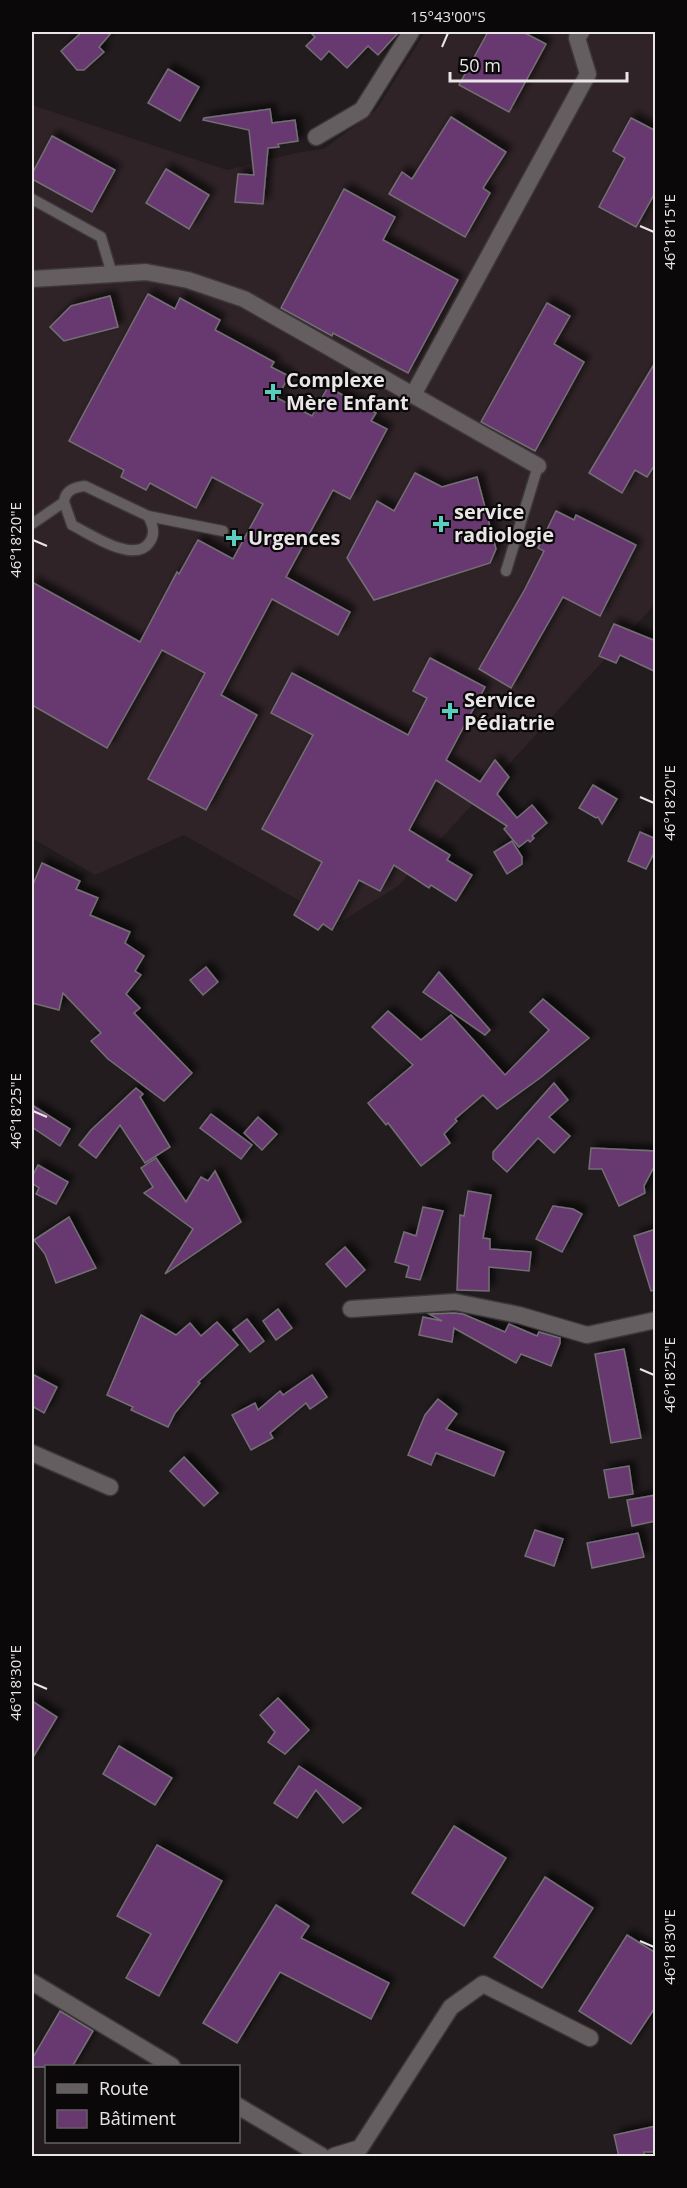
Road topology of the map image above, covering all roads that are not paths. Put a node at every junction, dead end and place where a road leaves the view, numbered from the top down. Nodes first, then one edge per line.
1 (411, 32) edge
2 (581, 32) edge
3 (316, 137) dead end
4 (32, 199) edge
5 (112, 274) junction
6 (32, 279) edge
7 (413, 395) junction
8 (538, 466) joint
9 (63, 502) junction
10 (148, 516) junction
11 (32, 524) edge
12 (223, 531) dead end
13 (506, 571) dead end
14 (351, 1309) dead end
15 (656, 1320) edge
16 (32, 1453) edge
17 (110, 1487) dead end
18 (32, 1982) edge
19 (590, 2038) dead end
20 (169, 2065) edge
21 (240, 2107) edge
22 (322, 2157) edge
23 (334, 2157) edge

1 - 3 street
2 - 7 street
4 - 5 lane
5 - 6 street
5 - 7 street
7 - 8 street
8 - 13 lane
9 - 10 lane
9 - 10 lane
9 - 11 lane
10 - 12 lane
14 - 15 street
16 - 17 street
18 - 20 street
19 - 23 street
21 - 22 street

